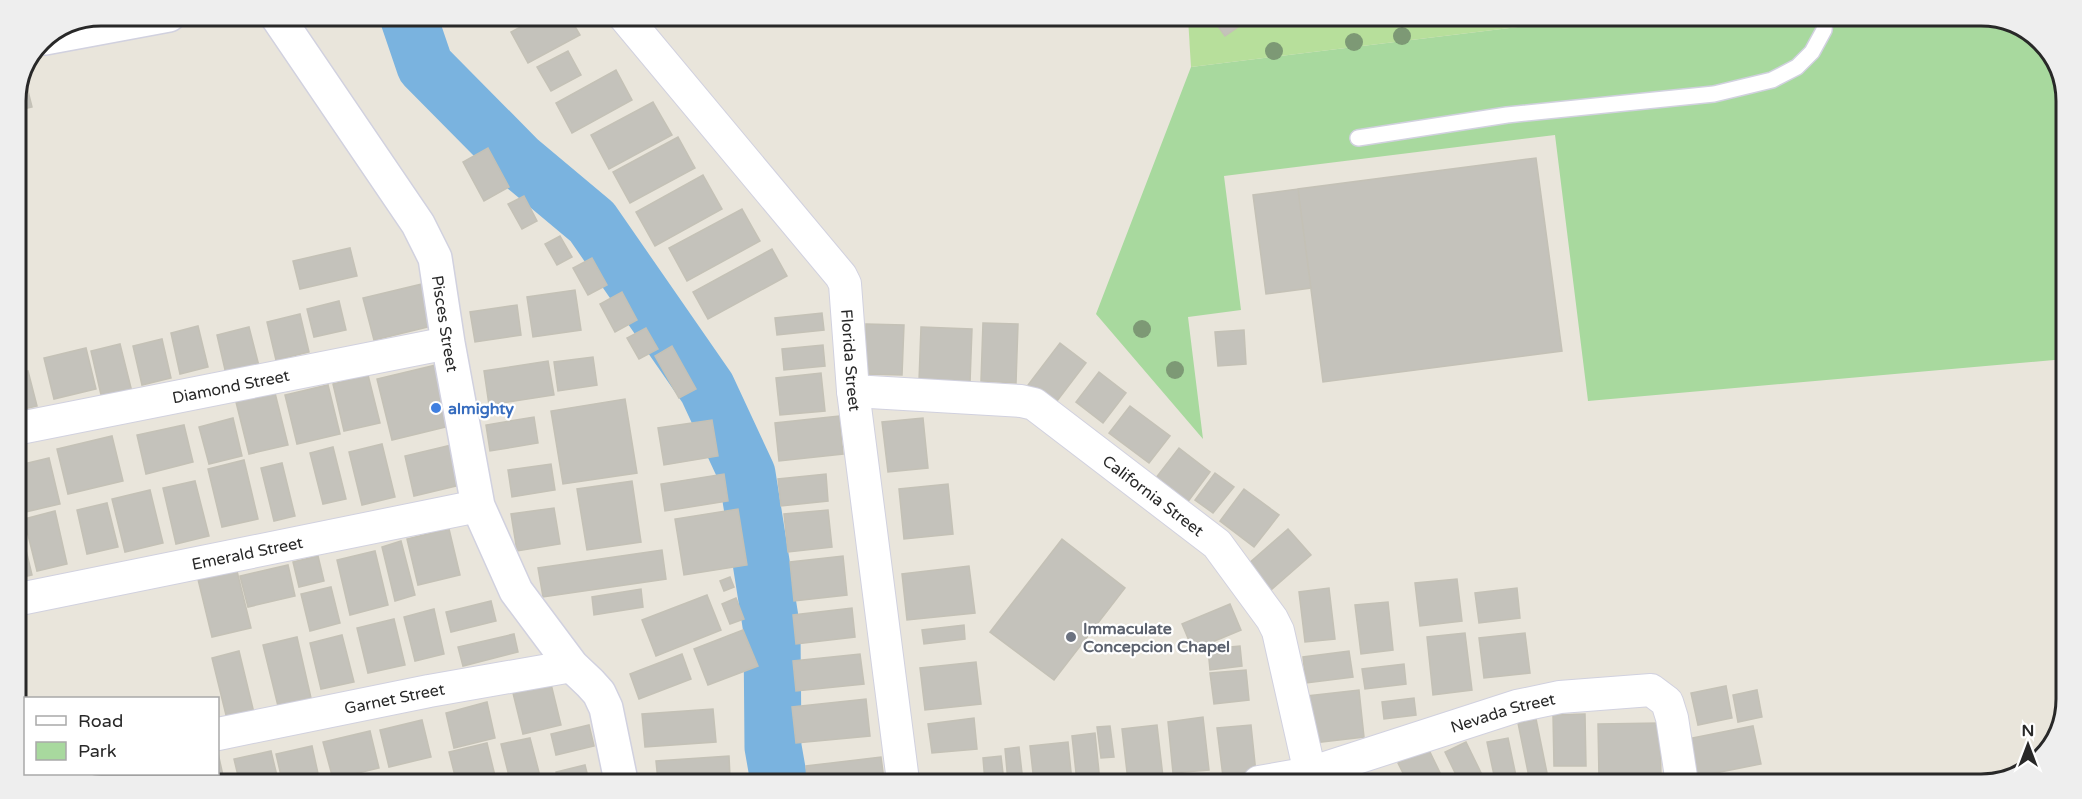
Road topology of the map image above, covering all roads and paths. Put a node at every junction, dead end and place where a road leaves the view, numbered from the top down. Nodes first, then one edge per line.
1 (110, 26) edge
2 (283, 26) edge
3 (632, 26) edge
4 (1825, 26) edge
5 (66, 34) edge
6 (1358, 138) dead end
7 (448, 343) junction
8 (853, 391) junction
9 (26, 427) edge
10 (478, 506) junction
11 (26, 598) edge
12 (572, 666) junction
13 (219, 734) edge
14 (1311, 773) junction
15 (620, 774) edge
16 (902, 774) edge
17 (1305, 774) edge
18 (1681, 774) edge

1 - 5 street
2 - 7 street, Pisces Street
3 - 8 street, Florida Street
4 - 6 lane
7 - 9 street, Diamond Street
7 - 10 street, Pisces Street
8 - 14 street, California Street
8 - 16 street, Florida Street
10 - 11 street, Emerald Street
10 - 12 street, Pisces Street
12 - 13 street, Garnet Street
12 - 15 street, Pisces Street
14 - 17 street, Nevada Street
14 - 18 street, Nevada Street

